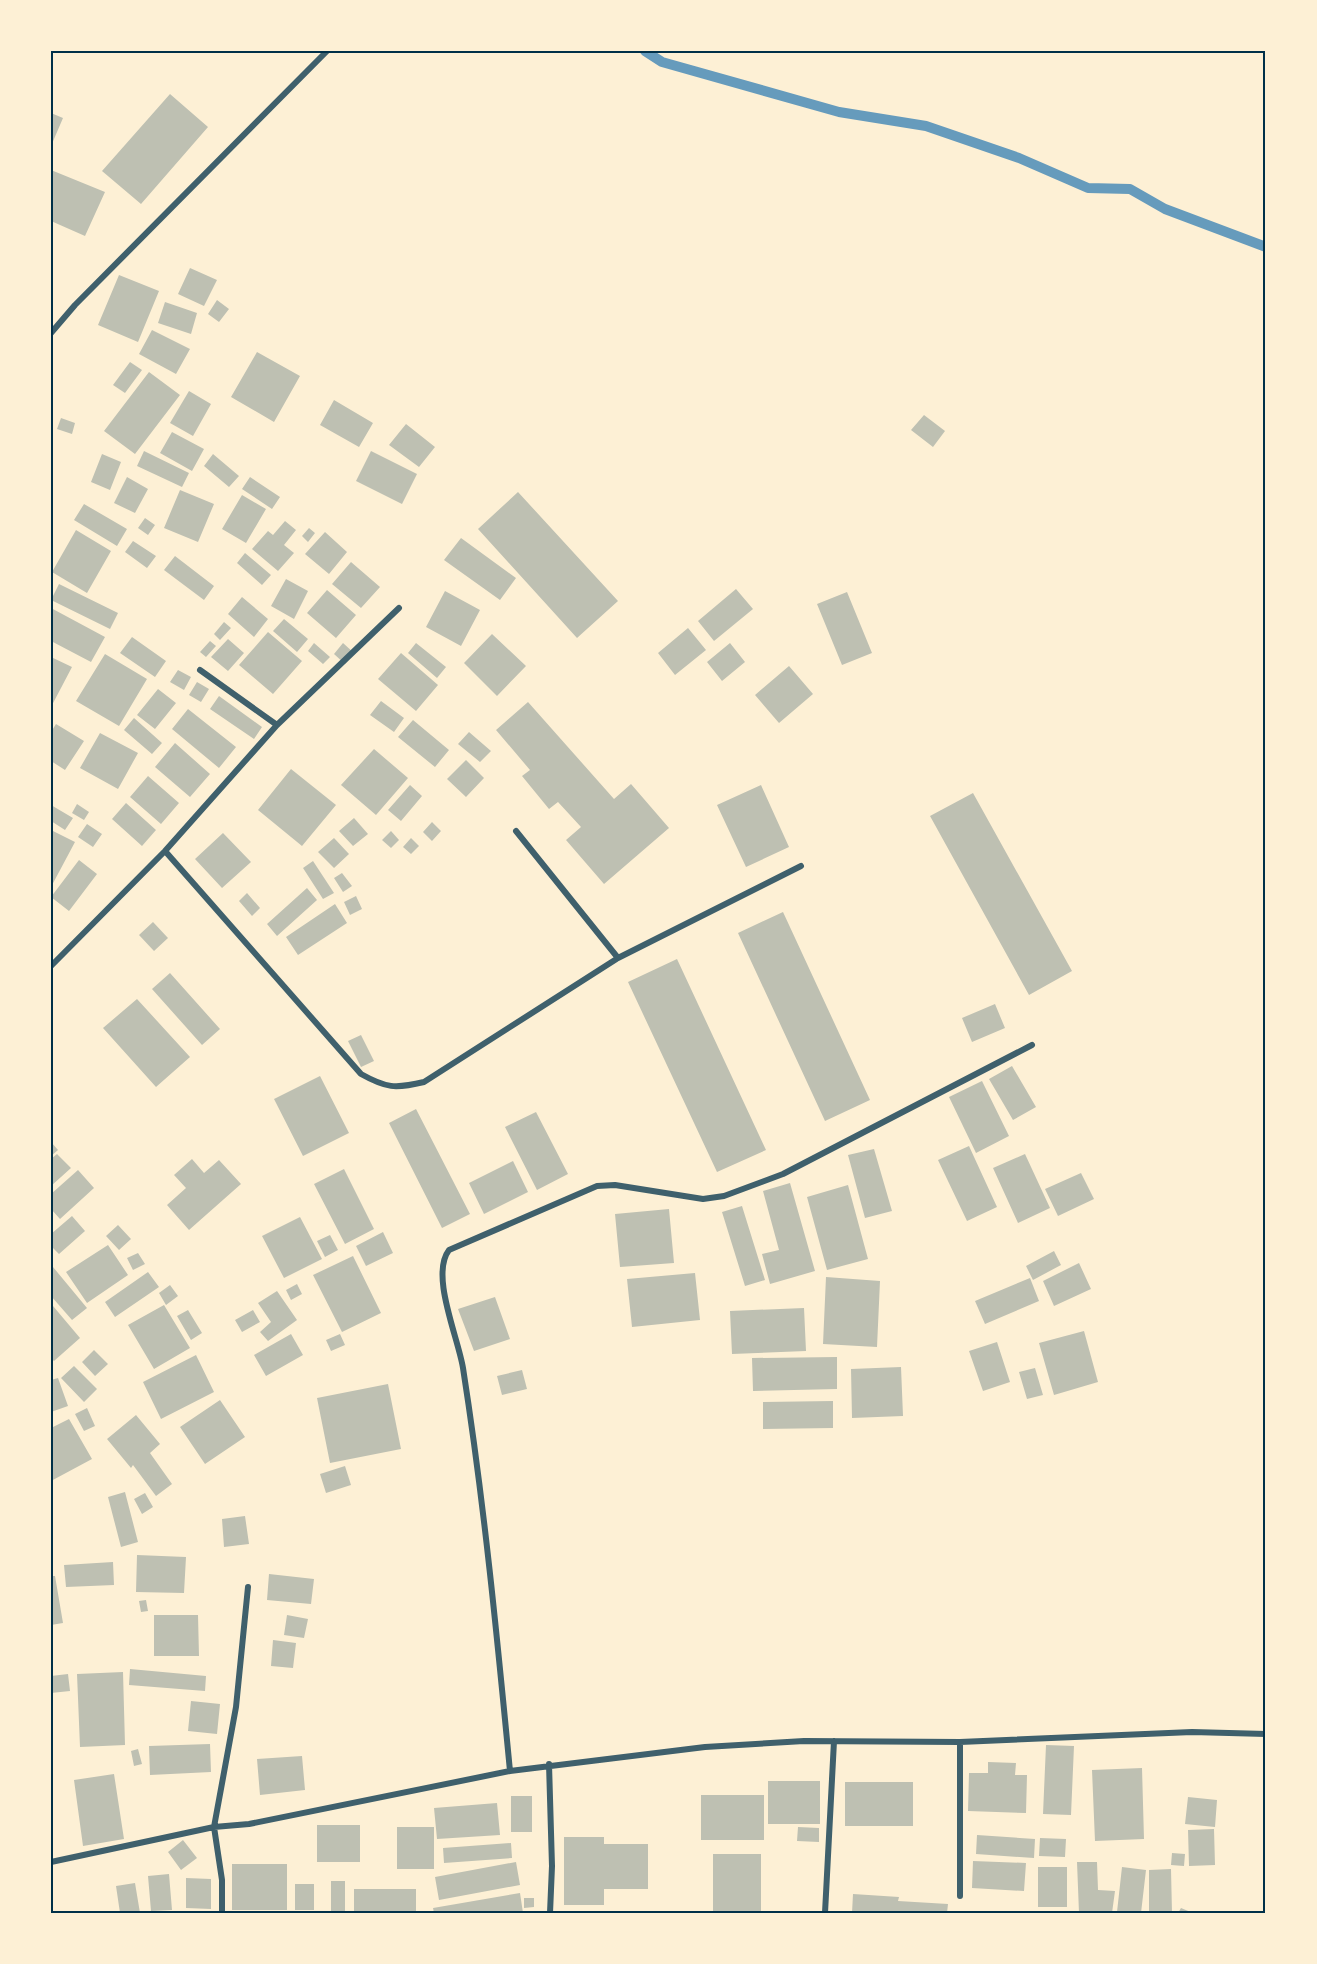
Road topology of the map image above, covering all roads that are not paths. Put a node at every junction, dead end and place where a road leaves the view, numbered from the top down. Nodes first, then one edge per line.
1 (327, 51) edge
2 (51, 333) edge
3 (399, 608) dead end
4 (200, 670) dead end
5 (277, 725) junction
6 (516, 831) dead end
7 (165, 851) junction
8 (801, 866) dead end
9 (618, 958) junction
10 (51, 966) edge
11 (1032, 1045) dead end
12 (248, 1587) dead end
13 (1266, 1734) edge
14 (834, 1741) junction
15 (960, 1742) junction
16 (549, 1764) junction
17 (510, 1771) junction
18 (214, 1827) junction
19 (51, 1862) edge
20 (960, 1896) dead end
21 (222, 1913) edge
22 (550, 1913) edge
23 (825, 1913) edge

1 - 2 street
3 - 5 street
4 - 5 street
5 - 7 street
6 - 9 street
7 - 9 street
7 - 10 street
8 - 9 street
11 - 17 street
12 - 18 street
13 - 15 street
14 - 15 street
14 - 16 street
14 - 23 street
15 - 20 street
16 - 17 street
16 - 22 street
17 - 18 street
18 - 19 street
18 - 21 street

